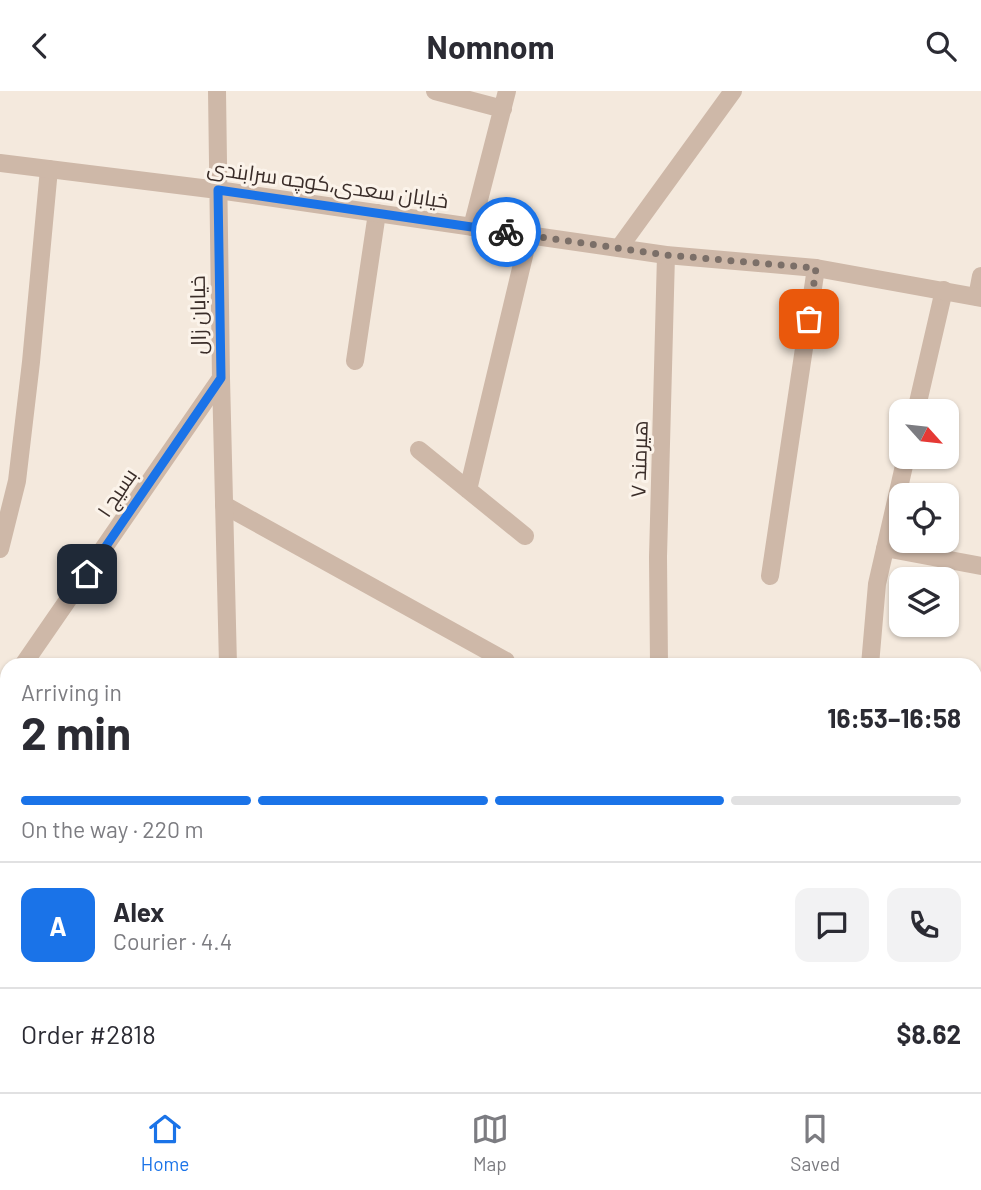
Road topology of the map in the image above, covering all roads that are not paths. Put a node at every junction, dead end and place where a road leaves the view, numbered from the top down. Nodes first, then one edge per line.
1 (217, 91) edge
2 (435, 91) edge
3 (508, 91) edge
4 (733, 91) edge
5 (503, 109) junction
6 (0, 163) edge
7 (49, 169) junction
8 (218, 190) junction
9 (377, 213) junction
10 (472, 227) junction
11 (529, 235) junction
12 (619, 248) junction
13 (666, 255) junction
14 (816, 268) junction
15 (981, 275) edge
16 (944, 290) junction
17 (979, 298) edge
18 (355, 361) dead end
19 (221, 378) junction
20 (919, 399) edge
21 (419, 450) dead end
22 (903, 469) edge
23 (468, 490) junction
24 (224, 505) junction
25 (525, 536) dead end
26 (885, 548) junction
27 (0, 549) edge
28 (981, 566) edge
29 (770, 576) dead end
30 (28, 658) edge
31 (228, 658) edge
32 (501, 658) edge
33 (659, 658) edge
34 (871, 658) edge

1 - 8 street, خیابان زال
2 - 5 street
3 - 5 street
4 - 12 street
5 - 10 street
6 - 7 street, خیابان سعدی،کوچه سرابندی
7 - 8 street, خیابان سعدی،کوچه سرابندی
7 - 27 street
8 - 9 street, خیابان سعدی،کوچه سرابندی
8 - 19 street, خیابان زال
9 - 10 street, خیابان سعدی،کوچه سرابندی
9 - 18 street
10 - 11 street, خیابان سعدی،کوچه سرابندی
11 - 12 street, خیابان سعدی،کوچه سرابندی
11 - 23 street
12 - 13 street, خیابان سعدی،کوچه سرابندی
13 - 14 street, خیابان سعدی،کوچه سرابندی
13 - 33 street, هیرمند ٧
14 - 16 street, خیابان سعدی،کوچه سرابندی
14 - 29 street
15 - 17 street
16 - 17 street, خیابان سعدی،کوچه سرابندی
16 - 20 street
19 - 24 street, خیابان زال
19 - 30 street, بسیج ۱
21 - 23 street
22 - 26 street
23 - 25 street
24 - 31 street, خیابان زال
24 - 32 street
26 - 28 street
26 - 34 street

